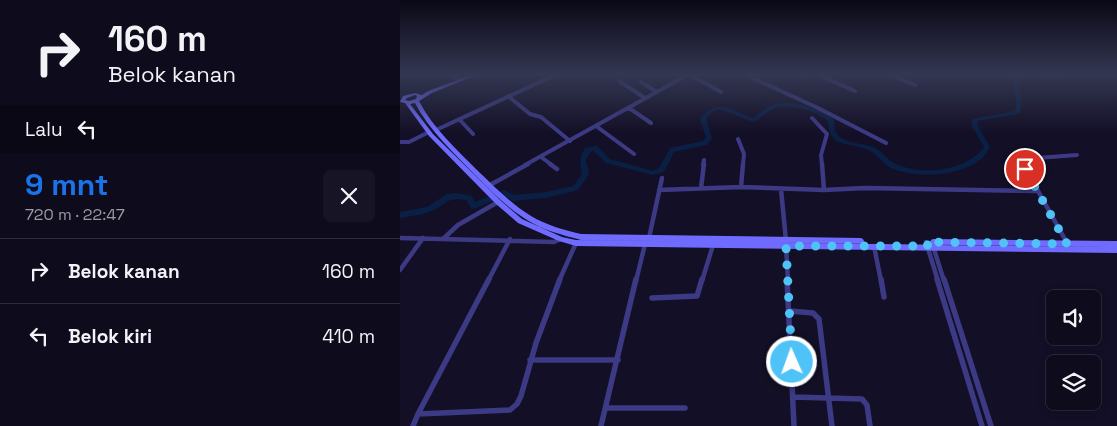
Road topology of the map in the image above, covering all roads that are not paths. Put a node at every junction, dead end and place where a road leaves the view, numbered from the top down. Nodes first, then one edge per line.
1 (425, 94) edge
2 (513, 94) edge
3 (639, 94) edge
4 (653, 94) edge
5 (793, 94) edge
6 (508, 96) junction
7 (417, 97) junction
8 (645, 98) junction
9 (402, 100) edge
10 (629, 108) junction
11 (812, 118) dead end
12 (459, 120) junction
13 (651, 123) dead end
14 (596, 126) junction
15 (436, 130) junction
16 (429, 132) junction
17 (474, 134) dead end
18 (738, 139) dead end
19 (570, 141) junction
20 (400, 142) edge
21 (886, 143) dead end
22 (634, 154) dead end
23 (1077, 155) dead end
24 (541, 157) junction
25 (704, 160) dead end
26 (557, 169) dead end
27 (662, 178) dead end
28 (490, 185) junction
29 (741, 187) junction
30 (700, 188) junction
31 (781, 189) junction
32 (659, 190) junction
33 (824, 190) junction
34 (1037, 191) junction
35 (497, 197) junction
36 (510, 208) junction
37 (400, 238) edge
38 (423, 238) junction
39 (443, 239) junction
40 (560, 239) junction
41 (510, 240) junction
42 (647, 241) junction
43 (576, 243) junction
44 (786, 243) junction
45 (930, 244) junction
46 (1067, 244) junction
47 (1117, 244) edge
48 (712, 245) junction
49 (874, 246) junction
50 (1117, 250) edge
51 (400, 270) edge
52 (884, 297) dead end
53 (652, 298) dead end
54 (790, 311) junction
55 (530, 360) junction
56 (618, 360) junction
57 (793, 397) junction
58 (829, 398) junction
59 (606, 408) junction
60 (685, 408) dead end
61 (418, 414) junction
62 (413, 426) edge
63 (602, 426) edge
64 (794, 426) edge
65 (832, 426) edge
66 (870, 426) edge
67 (982, 426) edge
68 (991, 426) edge

1 - 7 street
2 - 6 street
3 - 8 street
4 - 8 street
5 - 21 street
6 - 12 street
6 - 19 street
7 - 9 street
7 - 9 street
7 - 15 street
8 - 10 street
9 - 16 street
10 - 13 street
10 - 14 street
11 - 33 street
12 - 15 street
12 - 17 street
14 - 19 street
14 - 22 street
15 - 28 street
16 - 20 street
16 - 35 street
18 - 29 street
19 - 24 street
23 - 34 street
24 - 26 street
24 - 28 street
25 - 30 street
27 - 32 street
28 - 35 street
29 - 30 street
29 - 31 street
30 - 32 street
31 - 33 street
31 - 44 street
32 - 42 street
33 - 34 street
34 - 46 street
35 - 36 street
35 - 39 street
36 - 40 street
36 - 42 street
37 - 38 street
38 - 39 street
38 - 51 street
39 - 41 street
40 - 41 street
40 - 43 street
41 - 61 street
42 - 43 street
42 - 44 street
42 - 48 street
42 - 56 street
43 - 55 street
44 - 45 street
44 - 48 street
44 - 49 street
44 - 54 street
45 - 46 street
45 - 49 street
45 - 50 street
45 - 67 street
45 - 68 street
46 - 47 street
48 - 53 street
49 - 52 street
54 - 57 street
54 - 58 street
55 - 56 street
55 - 61 street
56 - 59 street
57 - 58 street
57 - 64 street
58 - 65 street
58 - 66 street
59 - 60 street
59 - 63 street
61 - 62 street

